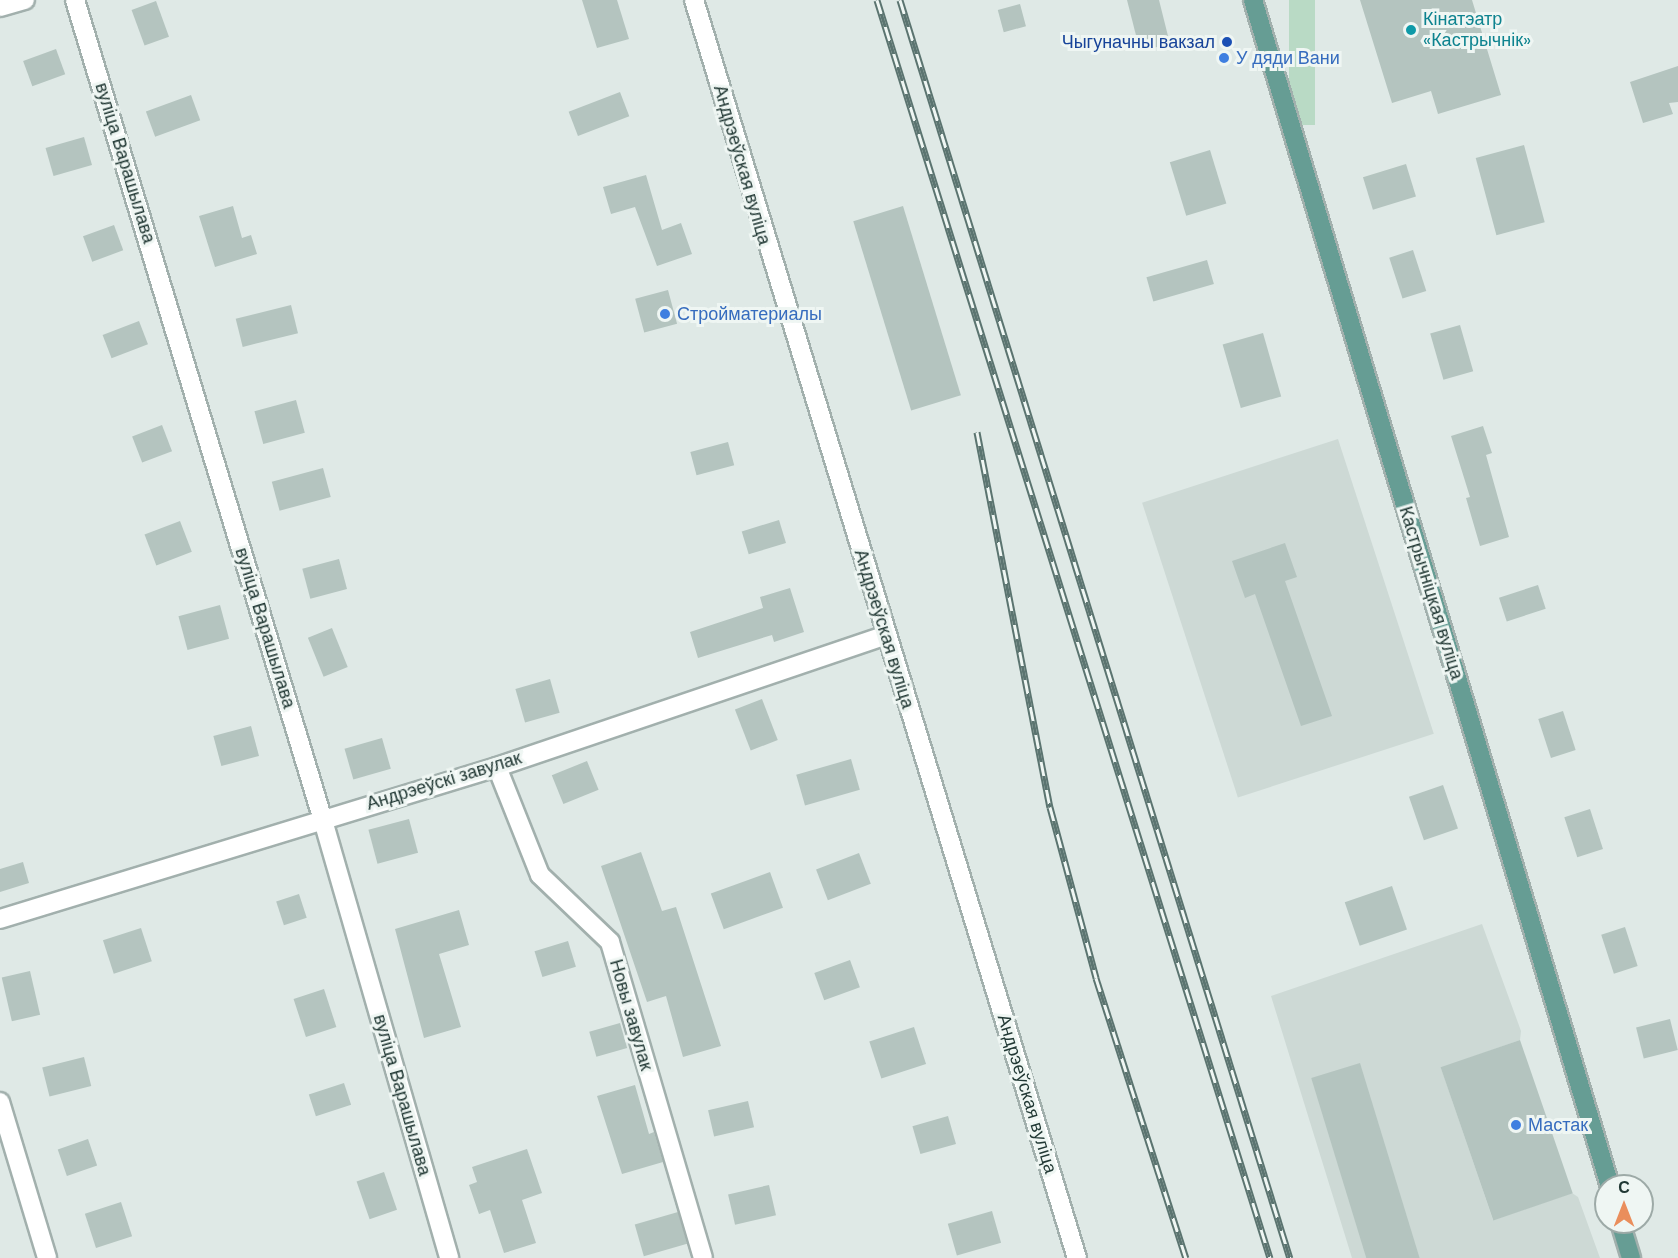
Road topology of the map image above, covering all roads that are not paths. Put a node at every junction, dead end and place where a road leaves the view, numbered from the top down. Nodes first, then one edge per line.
1 (25, 0) edge
2 (75, 0) edge
3 (694, 0) edge
4 (1253, 0) edge
5 (0, 7) edge
6 (886, 635) junction
7 (497, 767) junction
8 (322, 817) junction
9 (0, 919) edge
10 (0, 1102) edge
11 (1606, 1174) edge
12 (1624, 1234) edge
13 (47, 1258) edge
14 (449, 1258) edge
15 (703, 1258) edge
16 (1077, 1258) edge
17 (1631, 1258) edge

1 - 5 street
2 - 8 street, вуліца Варашылава
3 - 6 street, Андрэеўская вуліца
4 - 11 main road, Кастрычніцкая вуліца
6 - 7 street, Андрэеўскі завулак
6 - 16 street, Андрэеўская вуліца
7 - 8 street, Андрэеўскі завулак
7 - 15 street, Новы завулак
8 - 9 street, Андрэеўскі завулак
8 - 14 street, вуліца Варашылава
10 - 13 street
12 - 17 main road

